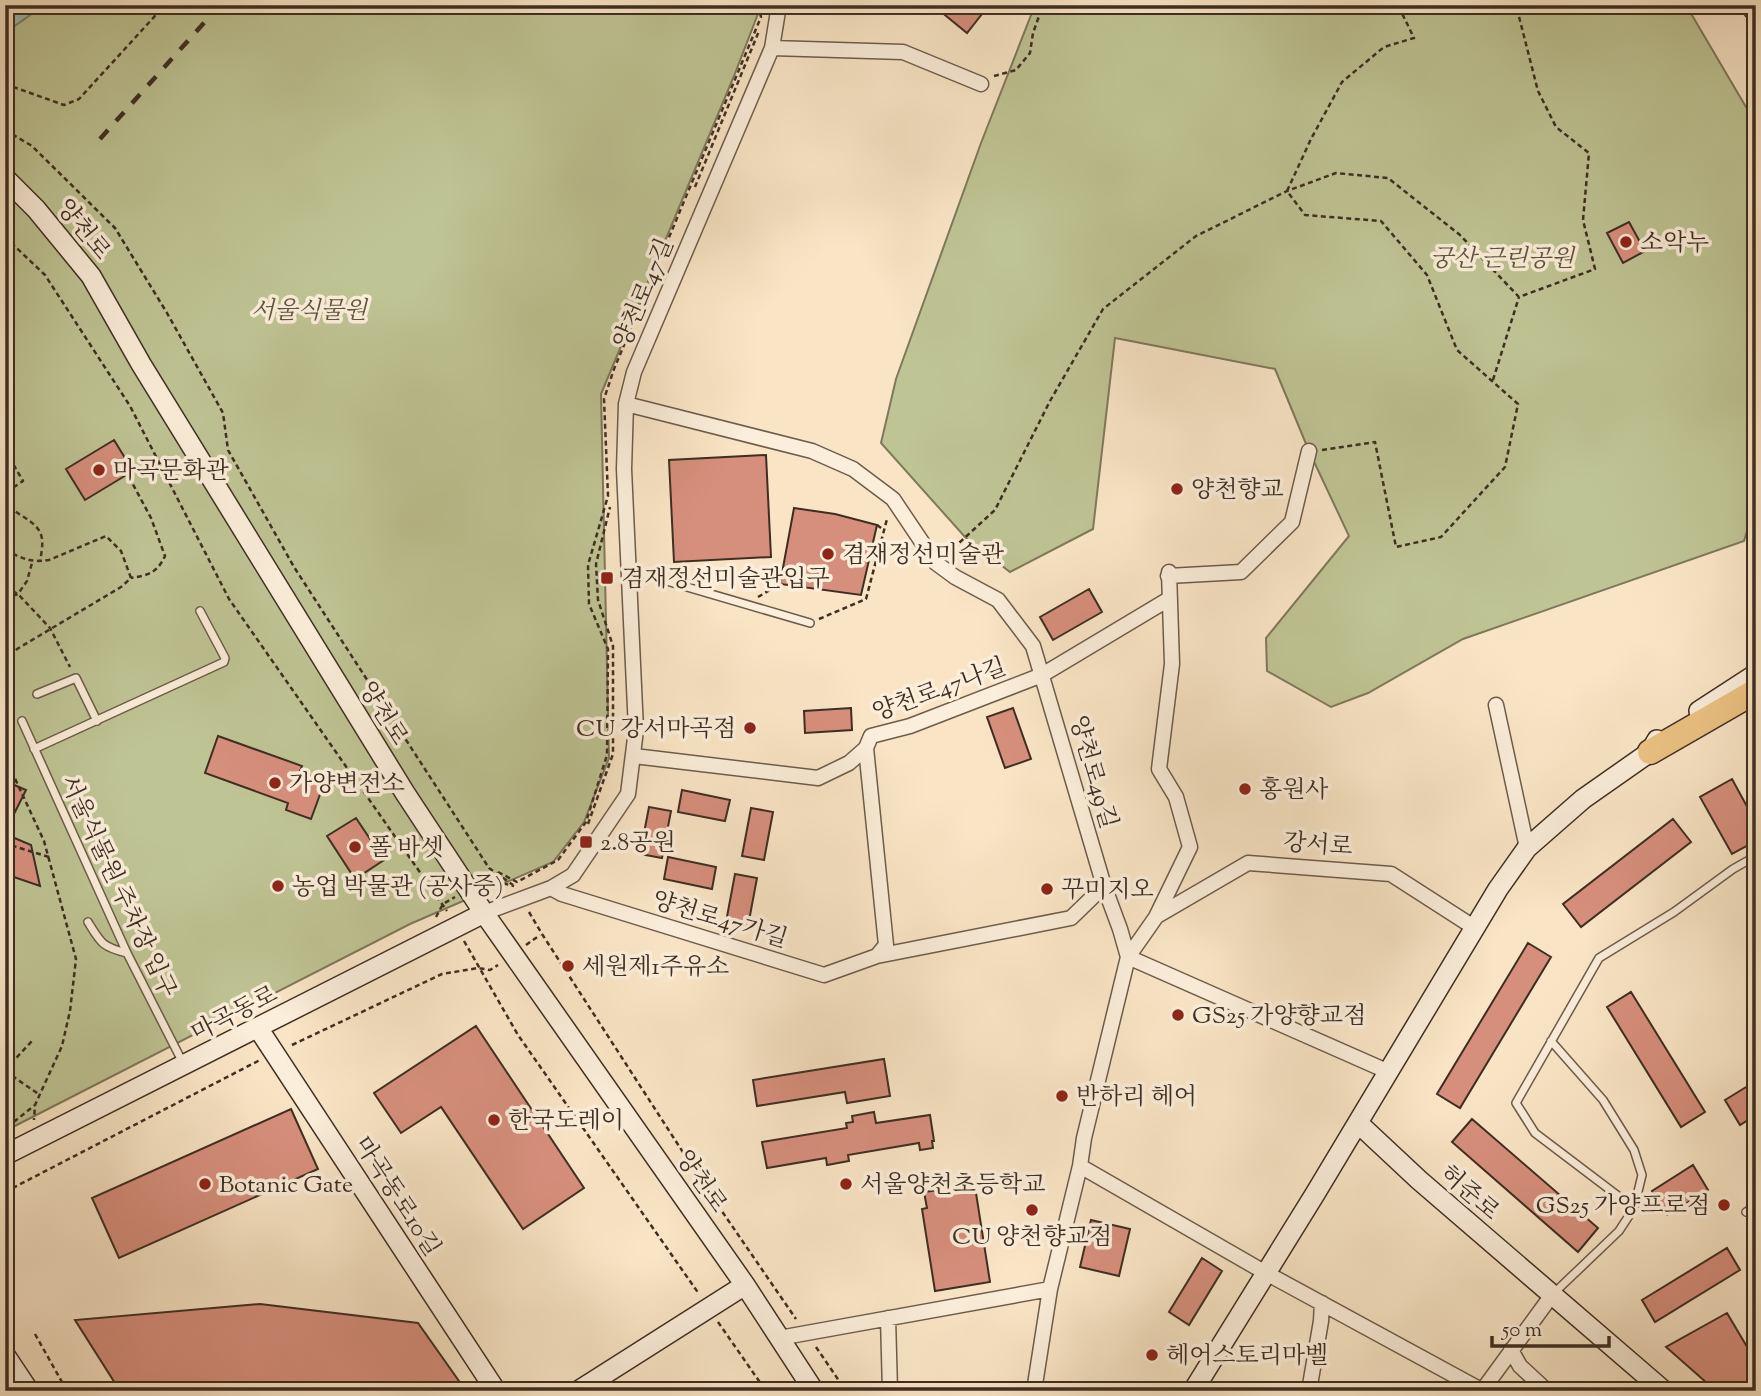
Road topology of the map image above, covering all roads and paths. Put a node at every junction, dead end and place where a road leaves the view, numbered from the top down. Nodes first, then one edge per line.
1 (165, 5) edge
2 (779, 5) edge
3 (1043, 5) edge
4 (1398, 5) edge
5 (1516, 5) edge
6 (772, 48) junction
7 (5, 84) edge
8 (981, 84) joint
9 (5, 130) edge
10 (5, 178) edge
11 (1287, 191) junction
12 (5, 237) edge
13 (1519, 297) junction
14 (1493, 381) junction
15 (626, 404) junction
16 (5, 450) edge
17 (1309, 451) joint
18 (129, 477) dead end
19 (5, 497) edge
20 (892, 499) junction
21 (877, 525) dead end
22 (884, 530) junction
23 (5, 551) edge
24 (40, 562) junction
25 (32, 563) junction
26 (936, 563) junction
27 (629, 570) junction
28 (131, 578) junction
29 (780, 584) dead end
30 (5, 587) edge
31 (18, 594) junction
32 (5, 599) edge
33 (1169, 599) junction
34 (746, 604) junction
35 (200, 611) dead end
36 (810, 622) joint
37 (50, 628) junction
38 (5, 665) edge
39 (1756, 674) edge
40 (1042, 675) junction
41 (76, 678) junction
42 (1756, 691) edge
43 (37, 694) dead end
44 (1756, 701) edge
45 (1496, 705) dead end
46 (22, 721) dead end
47 (97, 721) junction
48 (866, 748) junction
49 (34, 749) junction
50 (1650, 752) junction
51 (634, 756) junction
52 (5, 766) edge
53 (5, 841) edge
54 (1527, 848) junction
55 (1756, 856) edge
56 (49, 857) junction
57 (493, 881) dead end
58 (1104, 886) junction
59 (551, 888) junction
60 (519, 891) junction
61 (484, 913) junction
62 (1156, 917) junction
63 (88, 922) dead end
64 (456, 927) junction
65 (1475, 928) junction
66 (127, 953) junction
67 (877, 956) junction
68 (1128, 957) junction
69 (258, 1028) junction
70 (32, 1041) dead end
71 (1551, 1041) junction
72 (184, 1065) junction
73 (5, 1071) edge
74 (1389, 1072) junction
75 (40, 1095) junction
76 (35, 1105) junction
77 (5, 1121) edge
78 (1358, 1123) junction
79 (32, 1141) junction
80 (5, 1155) edge
81 (1080, 1166) junction
82 (1756, 1205) edge
83 (1634, 1208) junction
84 (1746, 1212) dead end
85 (1266, 1273) junction
86 (745, 1285) junction
87 (1050, 1289) junction
88 (1552, 1295) junction
89 (1322, 1303) junction
90 (708, 1308) junction
91 (888, 1318) junction
92 (806, 1333) junction
93 (35, 1334) dead end
94 (779, 1338) junction
95 (1511, 1350) junction
96 (5, 1355) edge
97 (1482, 1390) edge
98 (29, 1391) edge
99 (67, 1391) edge
100 (496, 1391) edge
101 (578, 1391) edge
102 (766, 1391) edge
103 (814, 1391) edge
104 (846, 1391) edge
105 (890, 1391) edge
106 (1034, 1391) edge
107 (1193, 1391) edge
108 (1310, 1391) edge
109 (1547, 1391) edge
110 (1664, 1391) edge

1 - 7 path
2 - 6 street, 양천로47길
3 - 8 path
4 - 11 path
5 - 13 path
6 - 8 street
6 - 15 street, 양천로47길
9 - 60 path
10 - 61 main road, 양천로
11 - 13 path
11 - 14 path
11 - 26 path
12 - 64 path
13 - 14 path
14 - 17 path
15 - 20 street, 양천로49길
15 - 27 street, 양천로47길
16 - 19 path
17 - 33 street
18 - 28 path
19 - 24 path
20 - 22 path
20 - 26 street, 양천로49길
21 - 22 path
22 - 36 path
23 - 25 path
24 - 25 path
24 - 28 path
25 - 31 path
26 - 40 street, 양천로49길
27 - 34 lane
27 - 51 street, 양천로47길
28 - 37 path
29 - 34 path
30 - 31 path
31 - 32 path
31 - 37 path
33 - 40 street, 양천로47나길
33 - 62 street
34 - 36 lane
35 - 47 lane
37 - 38 path
37 - 41 path
39 - 50 main road
40 - 48 street, 양천로47나길
40 - 58 street, 양천로49길
41 - 43 lane
41 - 47 lane
42 - 50 highway
44 - 50 main road
45 - 54 street
46 - 49 lane, 서울식물원 주차장 입구
47 - 49 lane
48 - 51 street, 양천로47나길
48 - 67 street
49 - 66 lane, 서울식물원 주차장 입구
50 - 54 main road
51 - 59 street, 양천로47길
52 - 56 path
53 - 56 path
54 - 65 main road
55 - 71 lane
56 - 75 path
57 - 60 path
58 - 67 street, 양천로47가길
58 - 68 street, 양천로49길
59 - 60 street, 양천로47길
59 - 67 street, 양천로47가길
60 - 61 street, 양천로47길
60 - 92 path
61 - 64 main road, 마곡동로
61 - 86 main road, 양천로
62 - 65 street, 강서로
62 - 68 street
63 - 66 lane
64 - 69 main road, 마곡동로
64 - 90 path
65 - 74 main road
66 - 72 lane, 서울식물원 주차장 입구
68 - 74 street
68 - 81 street
69 - 72 main road, 마곡동로
69 - 100 main road, 마곡동로10길
70 - 73 path
71 - 83 lane
71 - 83 lane
72 - 79 main road, 마곡동로
73 - 75 path
74 - 78 main road
75 - 76 path
76 - 77 path
76 - 79 path
78 - 85 main road
78 - 88 main road, 허준로
79 - 80 main road, 마곡동로
81 - 85 street
81 - 87 street
82 - 84 lane
83 - 88 lane
85 - 89 street
85 - 107 main road
86 - 90 main road
86 - 94 main road, 양천로
87 - 91 street
87 - 106 street
88 - 95 street
88 - 110 main road, 허준로
89 - 97 street
89 - 108 street
90 - 101 main road
90 - 102 path
91 - 92 street
91 - 105 street
92 - 94 street
92 - 104 path
93 - 99 path
94 - 103 main road, 양천로
95 - 97 street
95 - 109 street
96 - 98 main road

